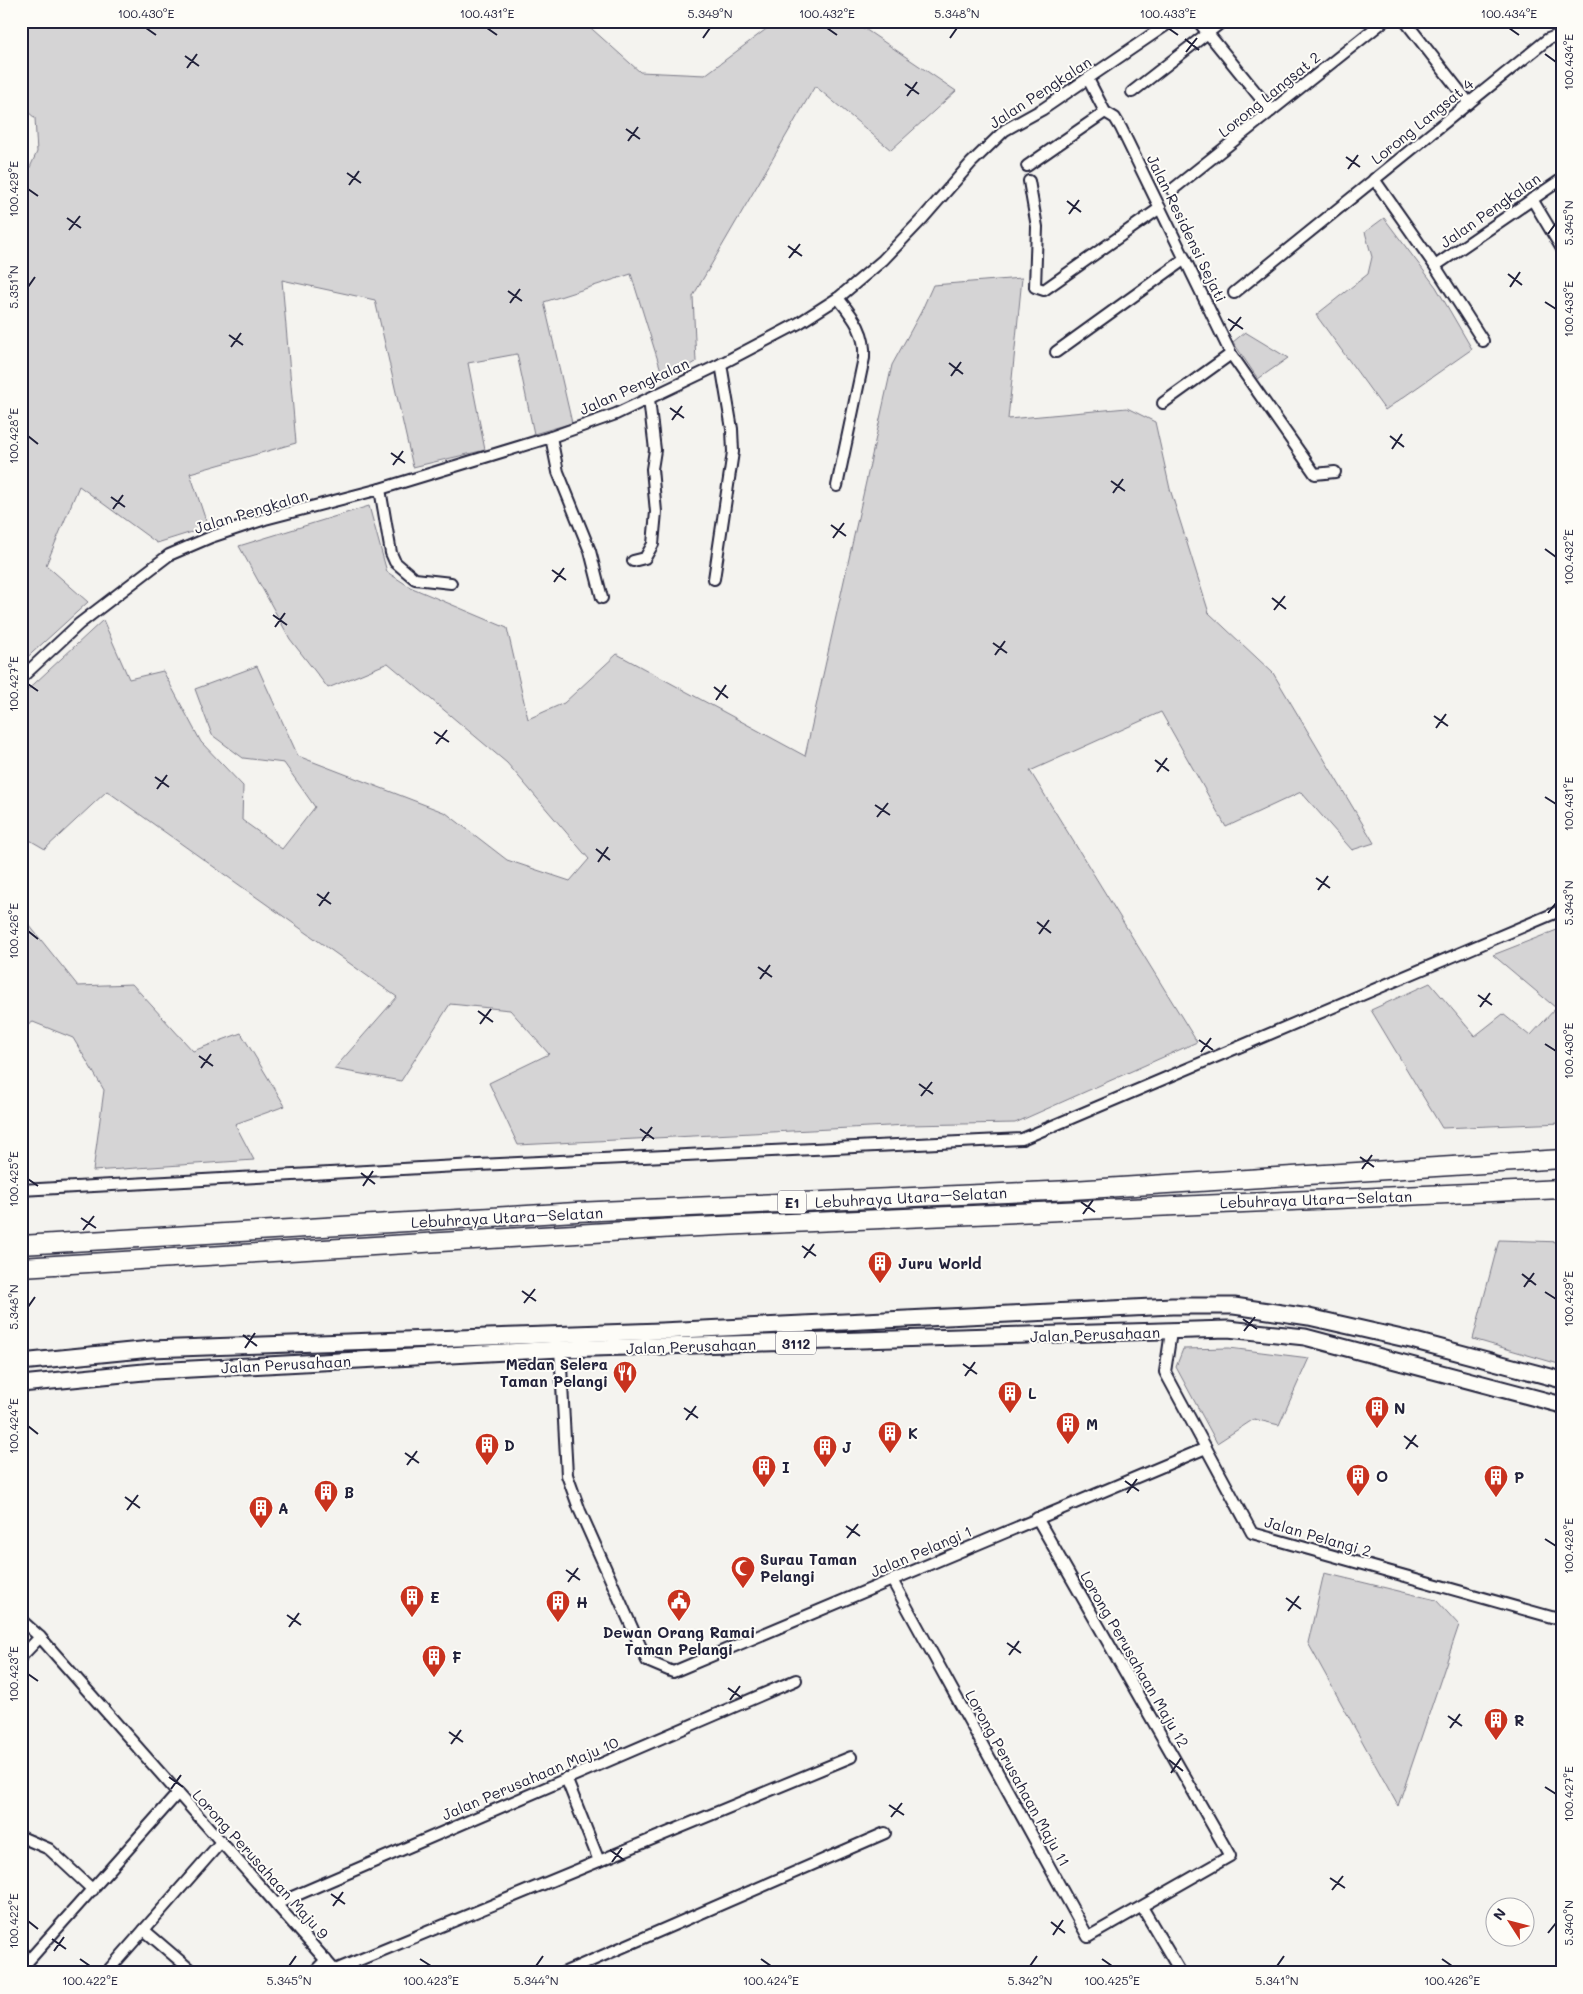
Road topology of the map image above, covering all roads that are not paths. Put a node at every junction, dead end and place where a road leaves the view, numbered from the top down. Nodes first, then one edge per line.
1 (1172, 21) edge
2 (1198, 21) edge
3 (1223, 21) edge
4 (1384, 21) edge
5 (1405, 21) edge
6 (1208, 33) junction
7 (1562, 34) edge
8 (1088, 79) junction
9 (1132, 92) dead end
10 (1469, 103) junction
11 (1271, 111) junction
12 (1105, 112) junction
13 (1027, 166) dead end
14 (1374, 179) junction
15 (1562, 179) edge
16 (1029, 181) dead end
17 (1172, 190) dead end
18 (1532, 199) junction
19 (1160, 208) junction
20 (1562, 249) edge
21 (1185, 259) junction
22 (1435, 266) junction
23 (1234, 293) dead end
24 (838, 298) junction
25 (1483, 341) dead end
26 (1056, 352) dead end
27 (1231, 354) junction
28 (721, 364) junction
29 (649, 399) junction
30 (1163, 403) dead end
31 (551, 437) junction
32 (1335, 472) dead end
33 (837, 486) dead end
34 (380, 489) junction
35 (633, 561) dead end
36 (714, 580) dead end
37 (451, 583) dead end
38 (602, 598) dead end
39 (21, 678) edge
40 (1562, 910) edge
41 (1562, 1159) edge
42 (1562, 1189) edge
43 (21, 1190) edge
44 (21, 1245) edge
45 (21, 1267) edge
46 (1171, 1332) junction
47 (560, 1349) junction
48 (21, 1362) edge
49 (1562, 1380) edge
50 (21, 1384) edge
51 (1562, 1405) edge
52 (1206, 1448) junction
53 (1037, 1518) junction
54 (892, 1580) junction
55 (21, 1620) edge
56 (1562, 1620) edge
57 (40, 1637) junction
58 (21, 1657) edge
59 (796, 1680) dead end
60 (851, 1757) dead end
61 (566, 1778) junction
62 (178, 1793) junction
63 (886, 1834) dead end
64 (21, 1836) edge
65 (221, 1842) junction
66 (599, 1861) junction
67 (93, 1890) junction
68 (276, 1904) junction
69 (1142, 1907) junction
70 (144, 1930) junction
71 (326, 1960) junction
72 (21, 1968) edge
73 (336, 1971) edge
74 (193, 1972) edge
75 (106, 1973) edge
76 (313, 1973) edge
77 (563, 1973) edge
78 (1181, 1973) edge

1 - 8 street, Jalan Pengkalan
2 - 6 street
3 - 6 street
4 - 11 street, Lorong Langsat 2
5 - 10 street
6 - 9 street
6 - 11 street
7 - 10 street, Lorong Langsat 4
8 - 12 street
8 - 24 street, Jalan Pengkalan
10 - 14 street, Lorong Langsat 4
11 - 17 street, Lorong Langsat 2
12 - 13 street
12 - 19 street, Jalan Residensi Sejati
14 - 22 street
14 - 23 street, Lorong Langsat 4
15 - 18 street, Jalan Pengkalan
16 - 19 street
18 - 20 street
18 - 22 street, Jalan Pengkalan
19 - 21 street, Jalan Residensi Sejati
21 - 26 street
21 - 27 street, Jalan Residensi Sejati
22 - 25 street
24 - 28 street, Jalan Pengkalan
24 - 33 street
27 - 30 street
27 - 32 street, Jalan Residensi Sejati
28 - 29 street, Jalan Pengkalan
28 - 36 street
29 - 31 street, Jalan Pengkalan
29 - 35 street
31 - 34 street, Jalan Pengkalan
31 - 38 street
34 - 37 street
34 - 39 street, Jalan Pengkalan
40 - 43 street
41 - 44 highway, Lebuhraya Utara–Selatan / E1
42 - 45 highway, Lebuhraya Utara–Selatan / E1
46 - 47 main road, Jalan Perusahaan / 3112
46 - 51 main road, Jalan Perusahaan / 3112
46 - 52 street, Jalan Pelangi 2
47 - 50 main road, Jalan Perusahaan / 3112
47 - 54 street, Jalan Pelangi 1
48 - 49 main road, Jalan Perusahaan / 3112
52 - 53 street, Jalan Pelangi 1
52 - 56 street, Jalan Pelangi 2
53 - 54 street, Jalan Pelangi 1
53 - 69 street, Lorong Perusahaan Maju 12
54 - 69 street, Lorong Perusahaan Maju 11
55 - 57 street, Lorong Perusahaan Maju 9
57 - 58 street
57 - 62 street, Lorong Perusahaan Maju 9
59 - 61 street, Jalan Perusahaan Maju 10
60 - 66 street
61 - 66 street
61 - 68 street, Jalan Perusahaan Maju 10
62 - 65 street, Lorong Perusahaan Maju 9
62 - 67 street
63 - 77 street
64 - 67 street
65 - 68 street, Lorong Perusahaan Maju 9
65 - 70 street
66 - 73 street
67 - 72 street
68 - 71 street, Lorong Perusahaan Maju 9
69 - 78 street
70 - 74 street
70 - 75 street
71 - 73 street, Lorong Perusahaan Maju 9
71 - 76 street

